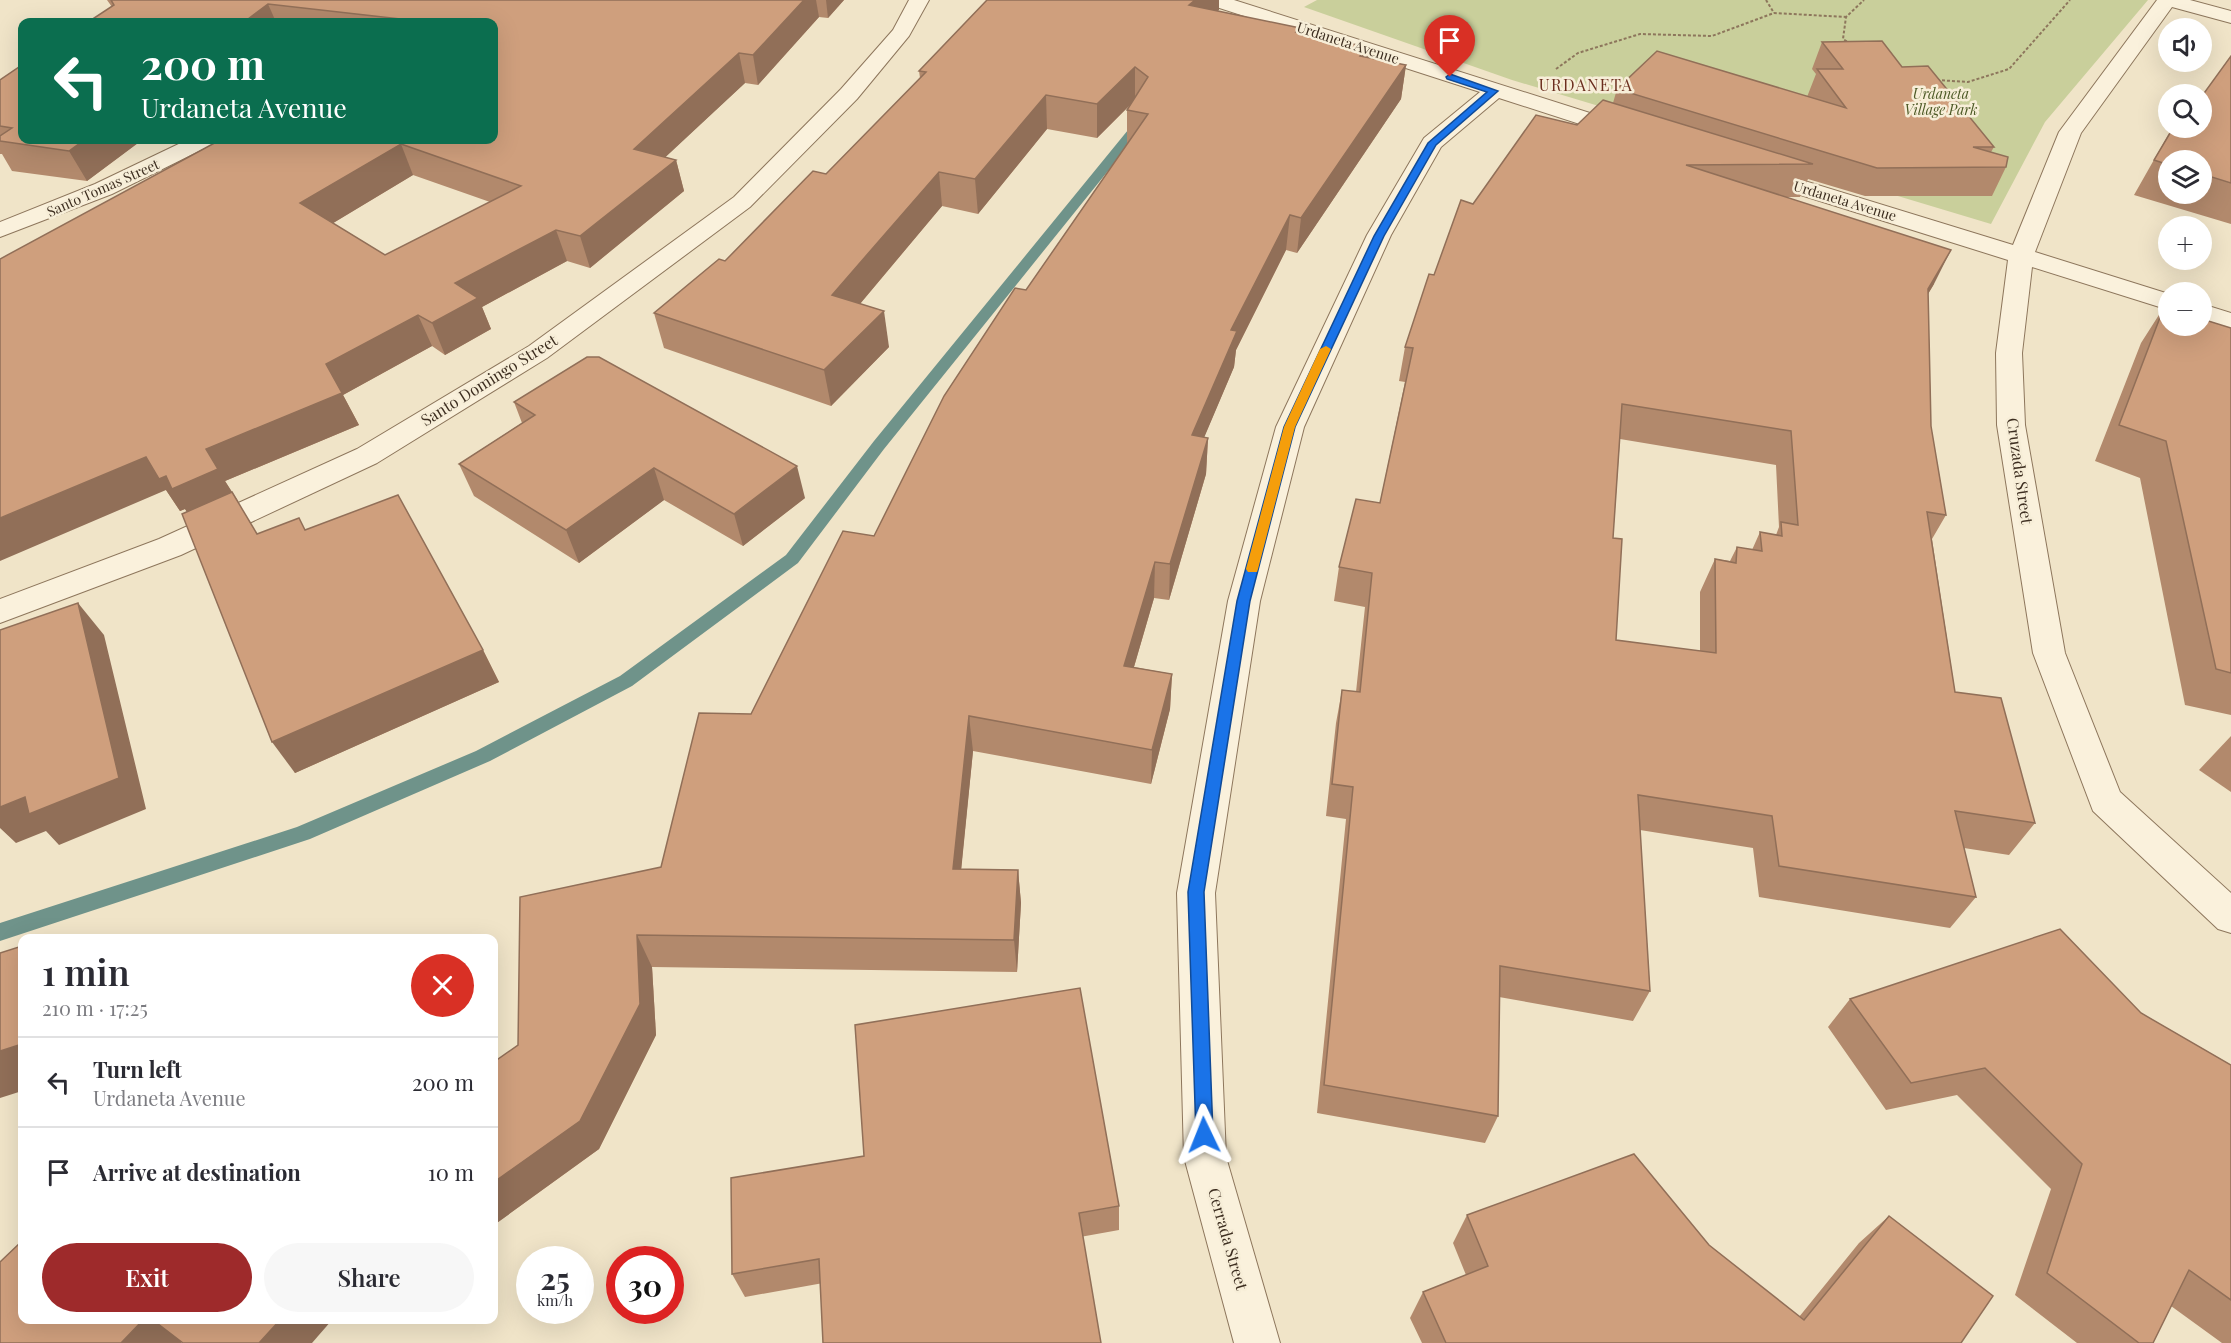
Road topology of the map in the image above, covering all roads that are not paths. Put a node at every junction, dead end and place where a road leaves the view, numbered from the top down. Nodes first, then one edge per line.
1 (919, 0) edge
2 (1214, 0) edge
3 (2167, 0) edge
4 (2231, 17) edge
5 (1494, 91) junction
6 (1651, 140) edge
7 (196, 144) edge
8 (1741, 168) edge
9 (0, 230) edge
10 (2021, 256) junction
11 (2158, 299) edge
12 (2212, 315) edge
13 (2231, 321) edge
14 (0, 611) edge
15 (2231, 916) edge
16 (1257, 1343) edge

1 - 14 street, Santo Domingo Street
2 - 5 street, Urdaneta Avenue
3 - 4 street
3 - 10 street, Cruzada Street
5 - 6 street, Urdaneta Avenue
5 - 16 street, Cerrada Street
7 - 9 street, Santo Tomas Street
8 - 10 street, Urdaneta Avenue
10 - 11 street, Urdaneta Avenue
10 - 15 street, Cruzada Street
12 - 13 street

